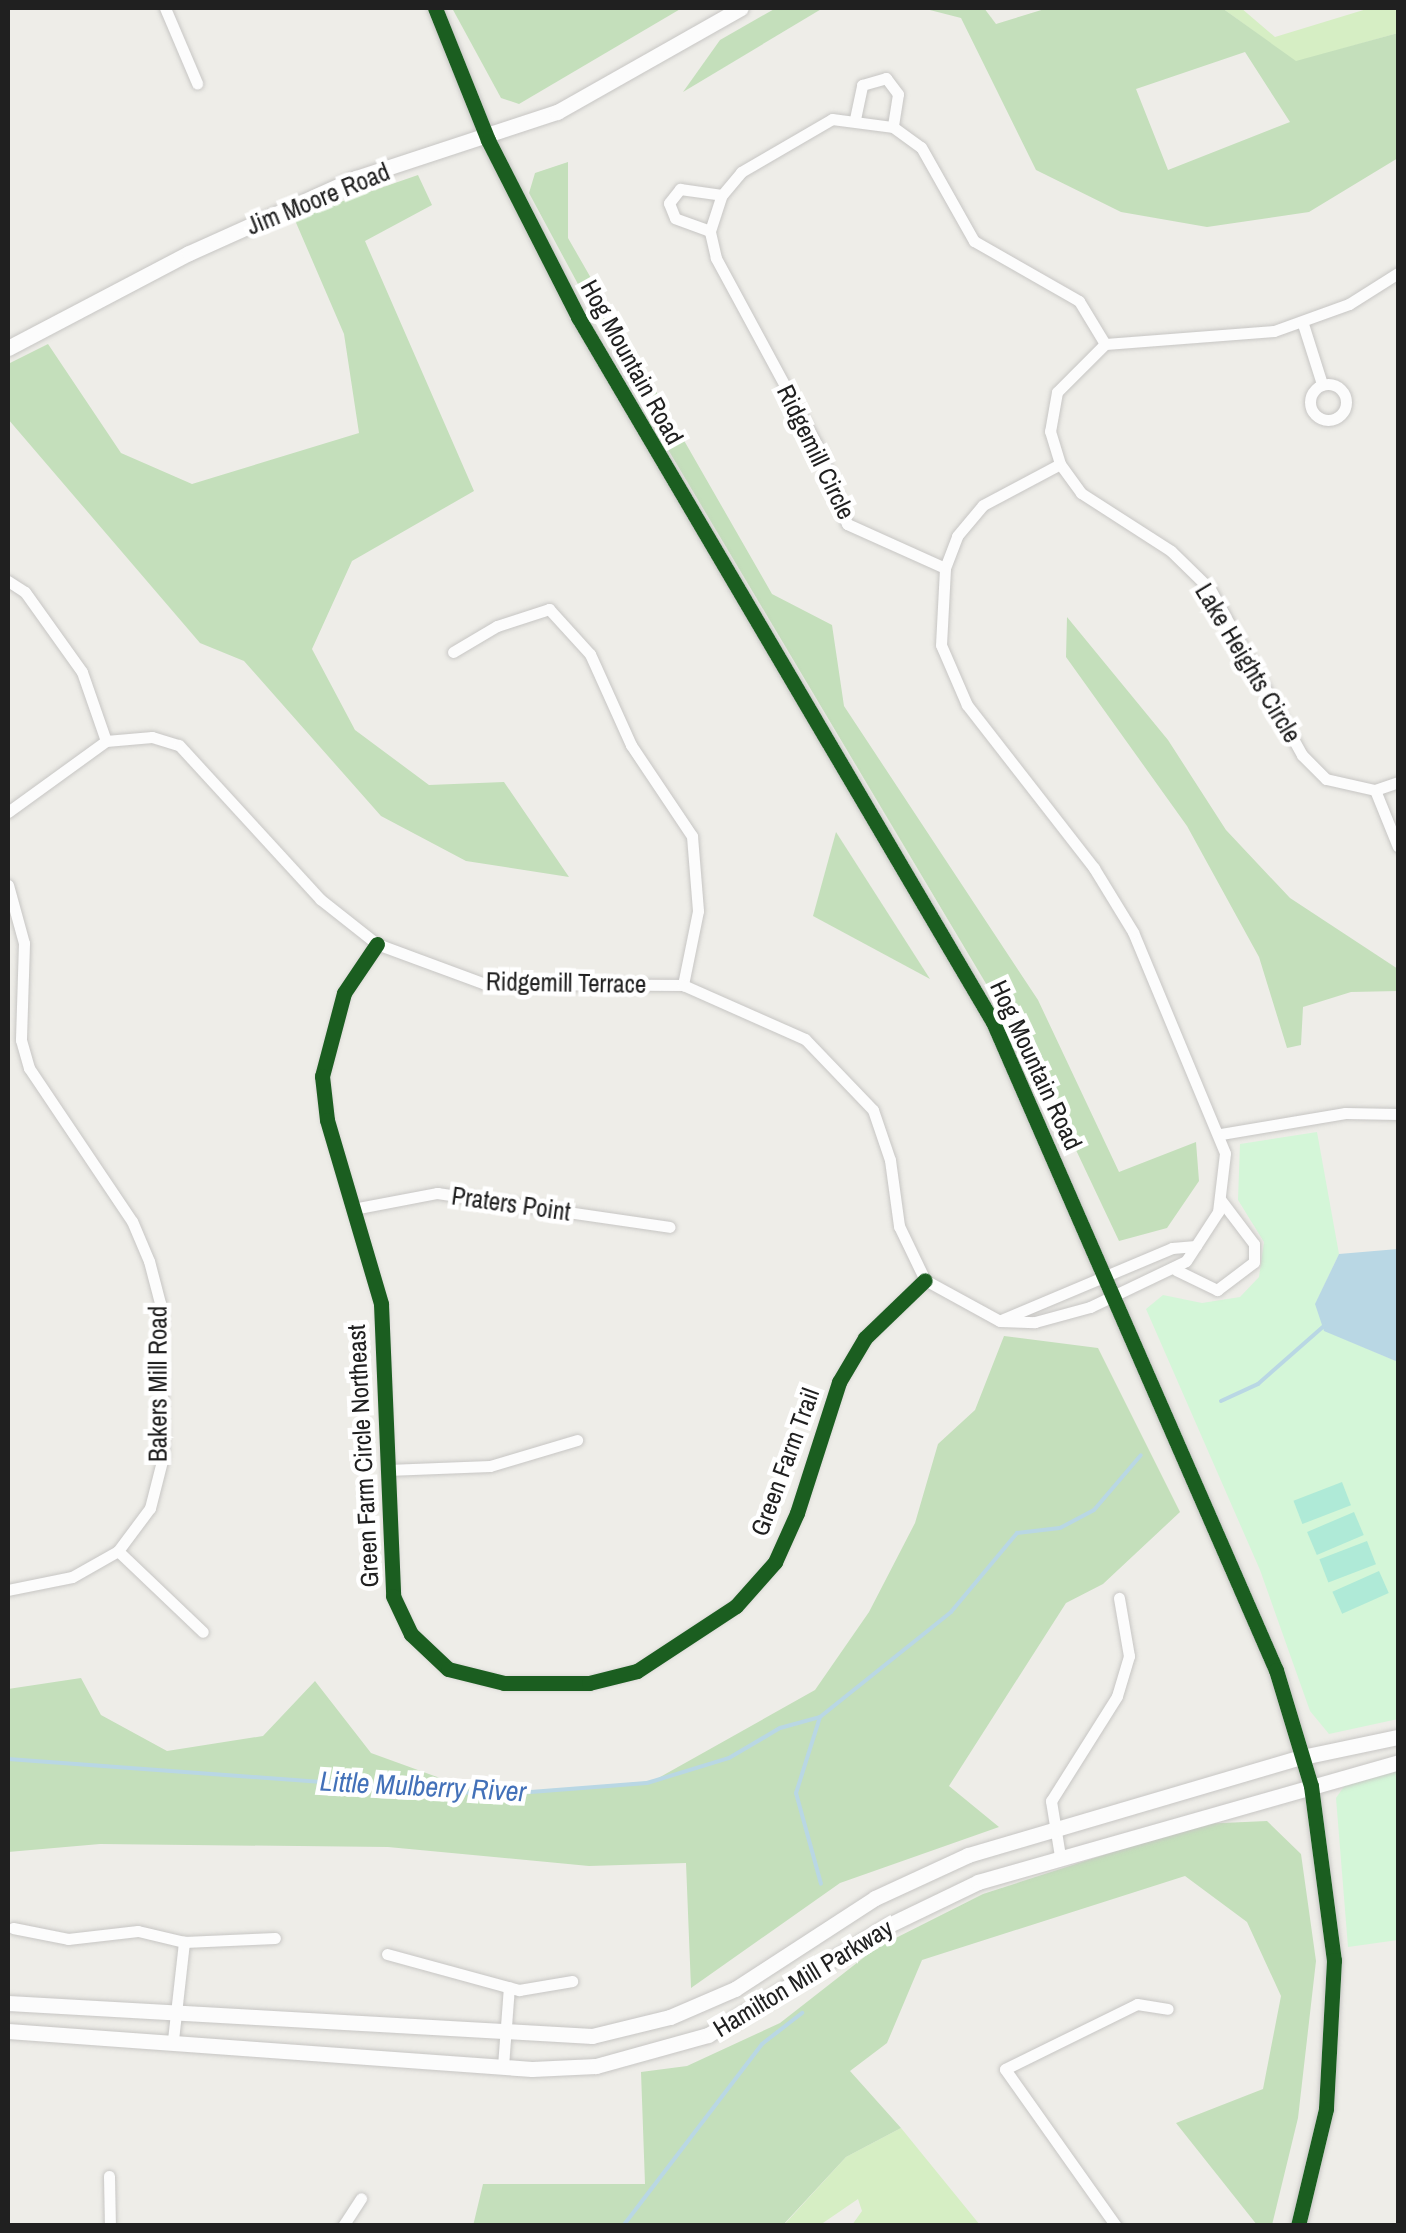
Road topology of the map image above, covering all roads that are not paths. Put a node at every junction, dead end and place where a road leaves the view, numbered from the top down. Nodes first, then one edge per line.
1 (165, 8) edge
2 (435, 8) edge
3 (741, 8) edge
4 (197, 83) dead end
5 (855, 119) junction
6 (893, 126) junction
7 (488, 140) junction
8 (722, 195) junction
9 (710, 231) junction
10 (1398, 272) edge
11 (1302, 324) junction
12 (1105, 344) junction
13 (8, 348) edge
14 (1322, 384) dead end
15 (1060, 464) junction
16 (945, 568) junction
17 (8, 581) edge
18 (453, 652) dead end
19 (106, 741) junction
20 (1398, 782) edge
21 (1374, 790) junction
22 (8, 812) edge
23 (1398, 846) edge
24 (8, 885) edge
25 (377, 944) junction
26 (683, 984) junction
27 (1398, 1114) edge
28 (1221, 1134) junction
29 (1220, 1199) junction
30 (353, 1209) junction
31 (670, 1227) dead end
32 (1196, 1246) junction
33 (1176, 1270) junction
34 (1103, 1274) junction
35 (925, 1280) junction
36 (1114, 1300) junction
37 (1000, 1321) junction
38 (576, 1440) dead end
39 (387, 1470) junction
40 (118, 1551) junction
41 (8, 1590) edge
42 (1119, 1598) dead end
43 (203, 1632) dead end
44 (448, 1669) joint
45 (1398, 1738) edge
46 (1302, 1757) junction
47 (1398, 1762) edge
48 (1311, 1786) junction
49 (1053, 1828) junction
50 (1060, 1856) junction
51 (13, 1928) dead end
52 (274, 1938) dead end
53 (184, 1942) junction
54 (387, 1954) dead end
55 (572, 1981) dead end
56 (509, 1987) junction
57 (8, 2003) edge
58 (1168, 2009) dead end
59 (174, 2011) junction
60 (8, 2031) edge
61 (506, 2036) junction
62 (173, 2040) junction
63 (503, 2066) junction
64 (109, 2176) dead end
65 (361, 2198) dead end
66 (110, 2226) edge
67 (343, 2226) edge
68 (1116, 2226) edge
69 (1298, 2226) edge

1 - 4 street
2 - 7 street, Hog Mountain Road
3 - 7 street, Jim Moore Road
5 - 6 street
5 - 6 street
5 - 8 street
6 - 12 street
7 - 13 street, Jim Moore Road
7 - 34 street, Hog Mountain Road
8 - 9 street
8 - 9 street
9 - 16 street, Ridgemill Circle
10 - 11 street
11 - 12 street
11 - 14 street
12 - 15 street
15 - 16 street
15 - 21 street, Lake Heights Circle
16 - 28 street
17 - 19 street
18 - 26 street
19 - 22 street
19 - 25 street, Ridgemill Terrace
20 - 21 street
21 - 23 street
24 - 40 street, Bakers Mill Road
25 - 26 street, Ridgemill Terrace
25 - 30 street, Green Farm Circle Northeast
26 - 35 street, Ridgemill Terrace
27 - 28 street
28 - 29 street
29 - 32 street
29 - 33 street
30 - 31 street, Praters Point
30 - 39 street, Green Farm Circle Northeast
32 - 33 street
32 - 34 street
33 - 36 street
34 - 36 street, Hog Mountain Road
34 - 37 street
35 - 37 street
35 - 44 street, Green Farm Trail
36 - 37 street
36 - 46 street, Hog Mountain Road
38 - 39 street
39 - 44 street, Green Farm Circle Northeast
40 - 41 street, Bakers Mill Road
40 - 43 street
42 - 49 street
45 - 46 street, Hamilton Mill Parkway
46 - 48 street, Hog Mountain Road
46 - 49 street, Hamilton Mill Parkway
47 - 48 street, Hamilton Mill Parkway
48 - 50 street, Hamilton Mill Parkway
48 - 69 street, Hog Mountain Road
49 - 50 street
49 - 61 street, Hamilton Mill Parkway
50 - 63 street, Hamilton Mill Parkway
51 - 53 street
52 - 53 street
53 - 59 street
54 - 56 street
55 - 56 street
56 - 61 street
57 - 59 street, Hamilton Mill Parkway
58 - 68 street
59 - 61 street, Hamilton Mill Parkway
59 - 62 street
60 - 62 street, Hamilton Mill Parkway
61 - 63 street
62 - 63 street, Hamilton Mill Parkway
64 - 66 street
65 - 67 street

